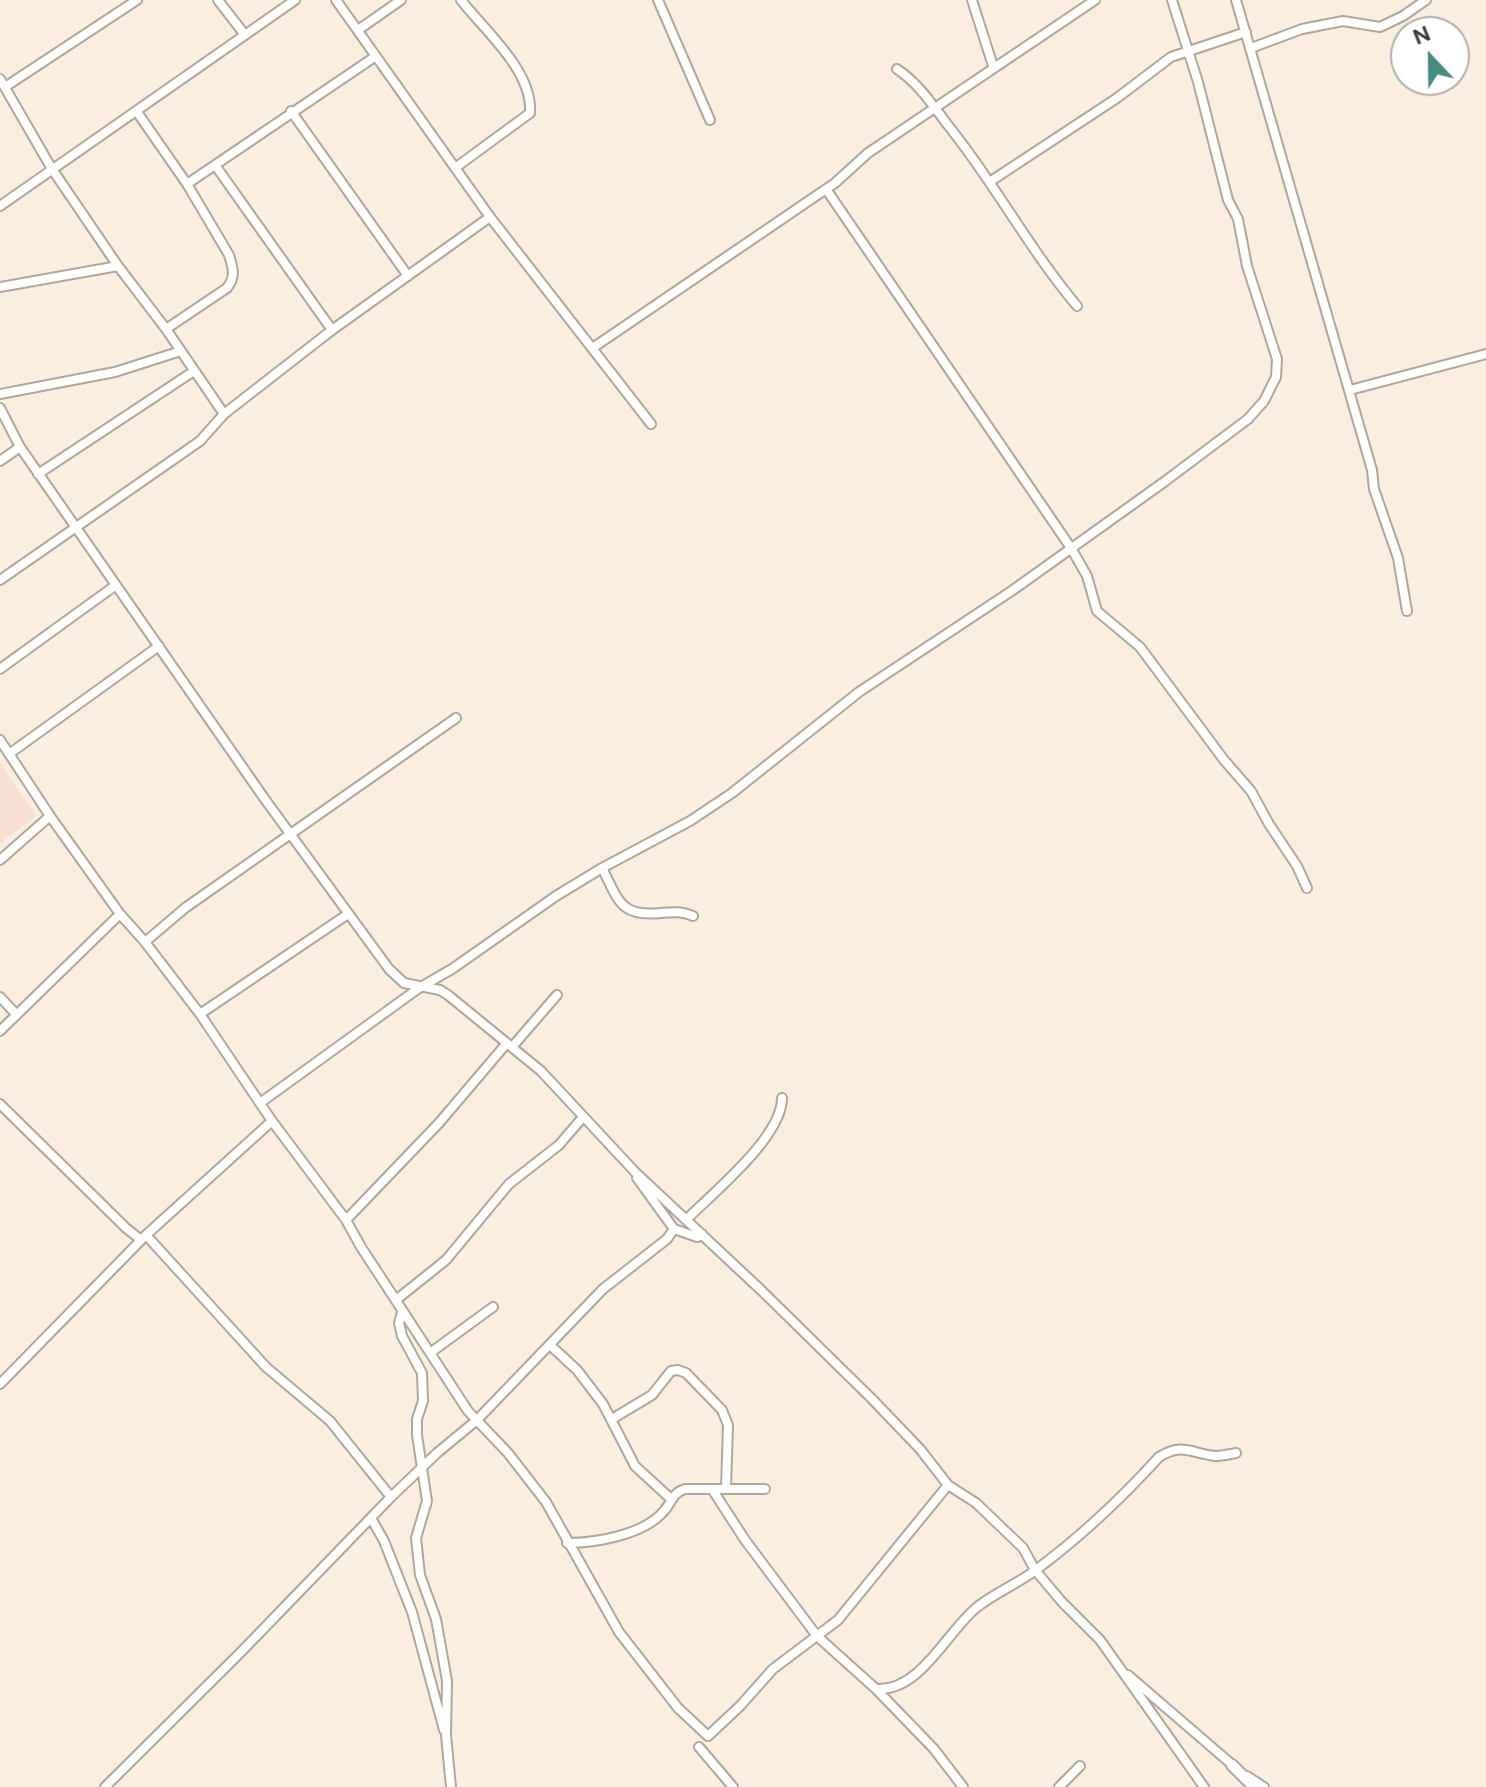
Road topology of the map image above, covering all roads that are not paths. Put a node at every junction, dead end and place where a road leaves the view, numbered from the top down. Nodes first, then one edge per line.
1 (137, 0) edge
2 (218, 0) edge
3 (295, 0) edge
4 (336, 0) edge
5 (401, 0) edge
6 (463, 0) edge
7 (658, 0) edge
8 (972, 0) edge
9 (1095, 0) edge
10 (1172, 0) edge
11 (1236, 0) edge
12 (1426, 0) edge
13 (358, 30) junction
14 (1246, 32) junction
15 (245, 35) junction
16 (1251, 48) junction
17 (1187, 50) junction
18 (376, 56) junction
19 (993, 66) junction
20 (897, 69) dead end
21 (3, 83) edge
22 (935, 108) junction
23 (291, 111) junction
24 (137, 112) junction
25 (710, 120) dead end
26 (215, 165) junction
27 (455, 168) junction
28 (52, 169) junction
29 (991, 181) junction
30 (187, 184) junction
31 (826, 189) junction
32 (0, 206) edge
33 (490, 217) junction
34 (118, 266) junction
35 (408, 276) junction
36 (0, 287) edge
37 (1077, 306) dead end
38 (166, 329) junction
39 (332, 330) junction
40 (594, 347) junction
41 (181, 351) junction
42 (1486, 354) edge
43 (194, 371) junction
44 (1350, 390) junction
45 (0, 394) edge
46 (0, 408) edge
47 (224, 414) junction
48 (651, 424) dead end
49 (20, 447) junction
50 (0, 461) edge
51 (38, 474) junction
52 (76, 528) junction
53 (1071, 548) junction
54 (0, 580) edge
55 (116, 585) junction
56 (1407, 611) dead end
57 (159, 646) junction
58 (0, 669) edge
59 (456, 718) dead end
60 (0, 740) edge
61 (9, 754) junction
62 (50, 816) junction
63 (292, 833) junction
64 (0, 860) edge
65 (602, 868) junction
66 (1307, 888) dead end
67 (120, 914) junction
68 (348, 914) junction
69 (693, 916) dead end
70 (145, 942) junction
71 (419, 988) junction
72 (557, 995) dead end
73 (0, 997) edge
74 (16, 1014) junction
75 (200, 1014) junction
76 (0, 1031) edge
77 (510, 1045) junction
78 (782, 1098) dead end
79 (260, 1103) junction
80 (0, 1104) edge
81 (583, 1117) junction
82 (272, 1121) junction
83 (636, 1173) junction
84 (687, 1219) junction
85 (346, 1220) junction
86 (674, 1229) junction
87 (702, 1234) junction
88 (144, 1237) junction
89 (396, 1300) junction
90 (493, 1307) dead end
91 (402, 1312) junction
92 (550, 1345) junction
93 (430, 1353) junction
94 (0, 1384) edge
95 (612, 1419) junction
96 (477, 1420) junction
97 (1236, 1453) dead end
98 (422, 1469) junction
99 (948, 1485) junction
100 (726, 1488) junction
101 (712, 1489) junction
102 (765, 1489) dead end
103 (391, 1497) junction
104 (671, 1499) junction
105 (371, 1518) junction
106 (567, 1543) junction
107 (1035, 1570) junction
108 (817, 1636) junction
109 (1122, 1669) junction
110 (876, 1689) junction
111 (446, 1735) junction
112 (699, 1747) dead end
113 (1232, 1765) junction
114 (1080, 1766) dead end
115 (105, 1787) edge
116 (451, 1787) edge
117 (733, 1787) edge
118 (963, 1787) edge
119 (1059, 1787) edge
120 (1204, 1787) edge
121 (1254, 1787) edge
122 (1264, 1787) edge

1 - 21 street
2 - 15 street
3 - 15 street
4 - 13 street
5 - 13 street
6 - 27 street
7 - 25 street
8 - 19 street
9 - 19 street
10 - 17 street
11 - 14 street
12 - 16 street
13 - 18 street
14 - 16 street
14 - 17 street
15 - 24 street
16 - 44 street
17 - 29 street
17 - 53 street
18 - 23 street
18 - 27 street
19 - 22 street
20 - 22 street
21 - 28 street
22 - 29 street
22 - 31 street
23 - 26 street
23 - 35 street
24 - 28 street
24 - 30 street
26 - 30 street
26 - 39 street
27 - 33 street
28 - 32 street
28 - 34 street
29 - 37 street
30 - 38 street
31 - 40 street
31 - 53 street
33 - 35 street
33 - 40 street
34 - 36 street
34 - 38 street
35 - 39 street
38 - 41 street
39 - 47 street
40 - 48 street
41 - 43 street
41 - 45 street
42 - 44 street
43 - 47 street
43 - 51 street
44 - 56 street
46 - 49 street
47 - 52 street
49 - 50 street
49 - 51 street
51 - 52 street
52 - 54 street
52 - 55 street
53 - 65 street
53 - 66 street
55 - 57 street
55 - 58 street
57 - 61 street
57 - 63 street
59 - 63 street
60 - 61 street
61 - 62 street
62 - 64 street
62 - 67 street
63 - 68 street
63 - 70 street
65 - 69 street
65 - 71 street
67 - 70 street
67 - 74 street
68 - 71 street
68 - 75 street
70 - 75 street
71 - 77 street
71 - 79 street
72 - 77 street
73 - 74 street
74 - 76 street
75 - 79 street
77 - 81 street
77 - 85 street
78 - 84 street
79 - 82 street
80 - 88 street
81 - 83 street
81 - 89 street
82 - 85 street
82 - 88 street
83 - 84 street
83 - 86 street
84 - 87 street
85 - 89 street
86 - 87 street
86 - 92 street
87 - 99 street
88 - 94 street
88 - 103 street
89 - 91 street
90 - 93 street
91 - 93 street
91 - 98 street
92 - 95 street
92 - 96 street
93 - 96 street
95 - 100 street
95 - 104 street
96 - 98 street
96 - 106 street
97 - 107 street
98 - 103 street
98 - 111 street
99 - 107 street
99 - 108 street
100 - 101 street
100 - 102 street
101 - 104 street
101 - 108 street
103 - 105 street
104 - 106 street
105 - 111 street
105 - 115 street
106 - 108 street
107 - 109 street
107 - 110 street
108 - 110 street
109 - 113 street
109 - 120 street
110 - 118 street
111 - 116 street
112 - 117 street
113 - 121 street
113 - 122 street
114 - 119 street

